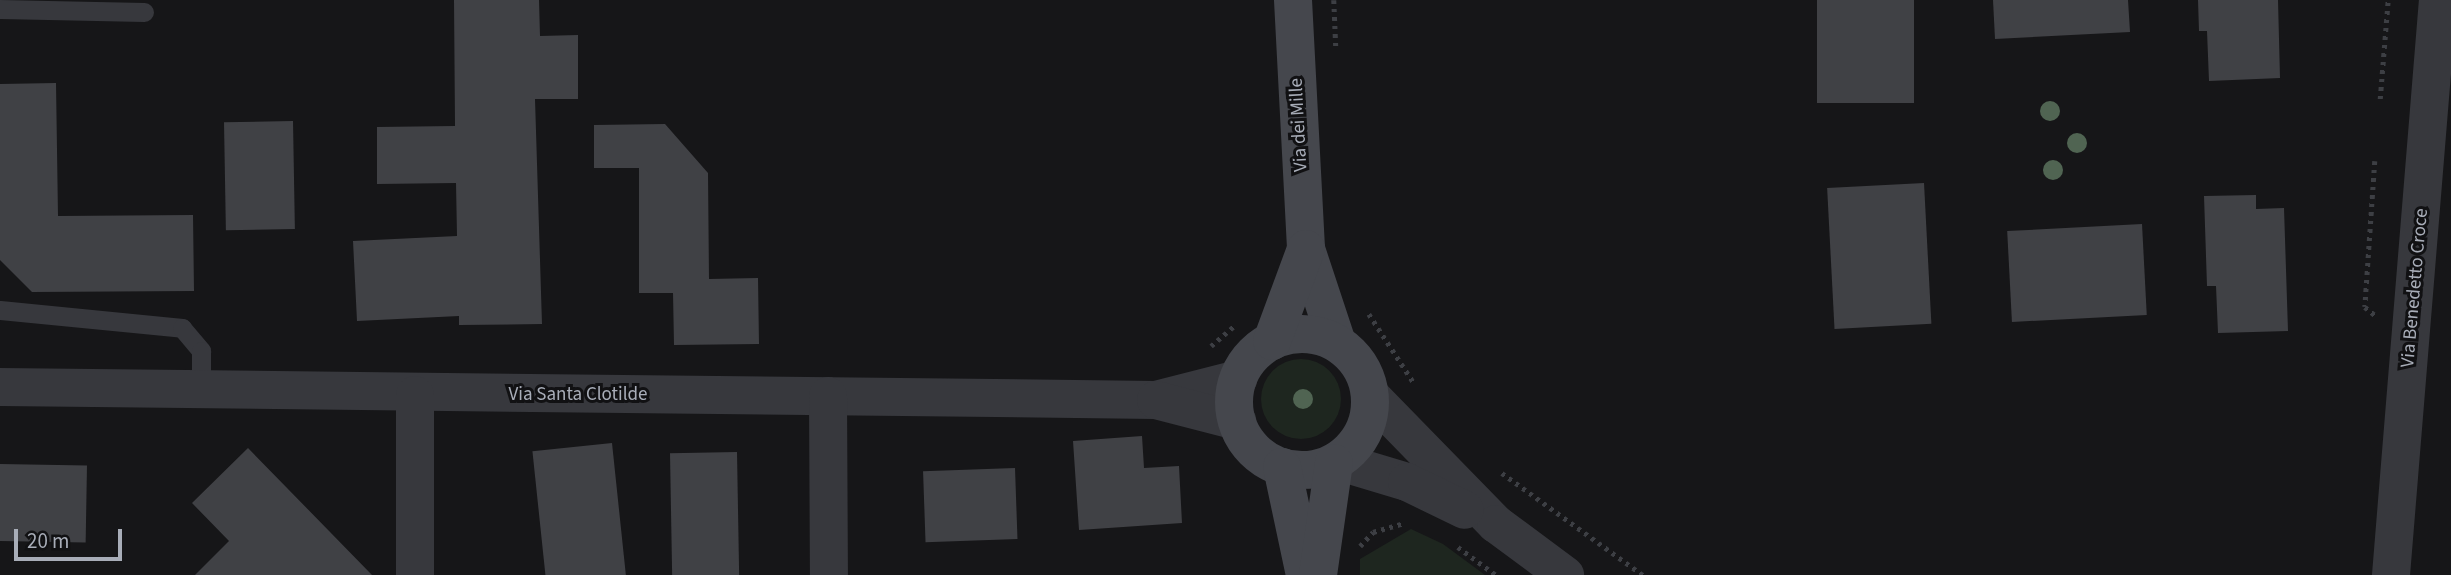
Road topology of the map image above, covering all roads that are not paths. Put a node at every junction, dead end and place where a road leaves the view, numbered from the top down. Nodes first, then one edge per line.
1 (1293, 0) edge
2 (2438, 0) edge
3 (0, 9) edge
4 (144, 12) dead end
5 (1306, 250) junction
6 (0, 310) edge
7 (1272, 341) junction
8 (1337, 343) junction
9 (1238, 379) junction
10 (0, 387) edge
11 (201, 391) junction
12 (415, 395) junction
13 (828, 396) junction
14 (1370, 396) junction
15 (1156, 400) junction
16 (1237, 421) junction
17 (1335, 462) junction
18 (1282, 467) junction
19 (1496, 524) junction
20 (415, 575) edge
21 (829, 575) edge
22 (1306, 575) edge
23 (1318, 575) edge
24 (1565, 575) edge
25 (2391, 575) edge

1 - 5 main road, Via dei Mille
2 - 25 street, Via Benedetto Croce
3 - 4 lane
5 - 7 main road, Via dei Mille
5 - 8 main road, Via dei Mille
6 - 11 lane
7 - 8 main road
7 - 9 main road
8 - 14 main road
9 - 15 street, Via Santa Clotilde
9 - 16 main road
10 - 11 street, Via Santa Clotilde
11 - 12 street, Via Santa Clotilde
12 - 13 street, Via Santa Clotilde
12 - 20 street
13 - 15 street, Via Santa Clotilde
13 - 21 street
14 - 17 main road
14 - 19 street
15 - 16 street, Via Santa Clotilde
16 - 18 main road
17 - 18 main road
17 - 19 street
17 - 23 main road
18 - 22 main road
19 - 24 street

